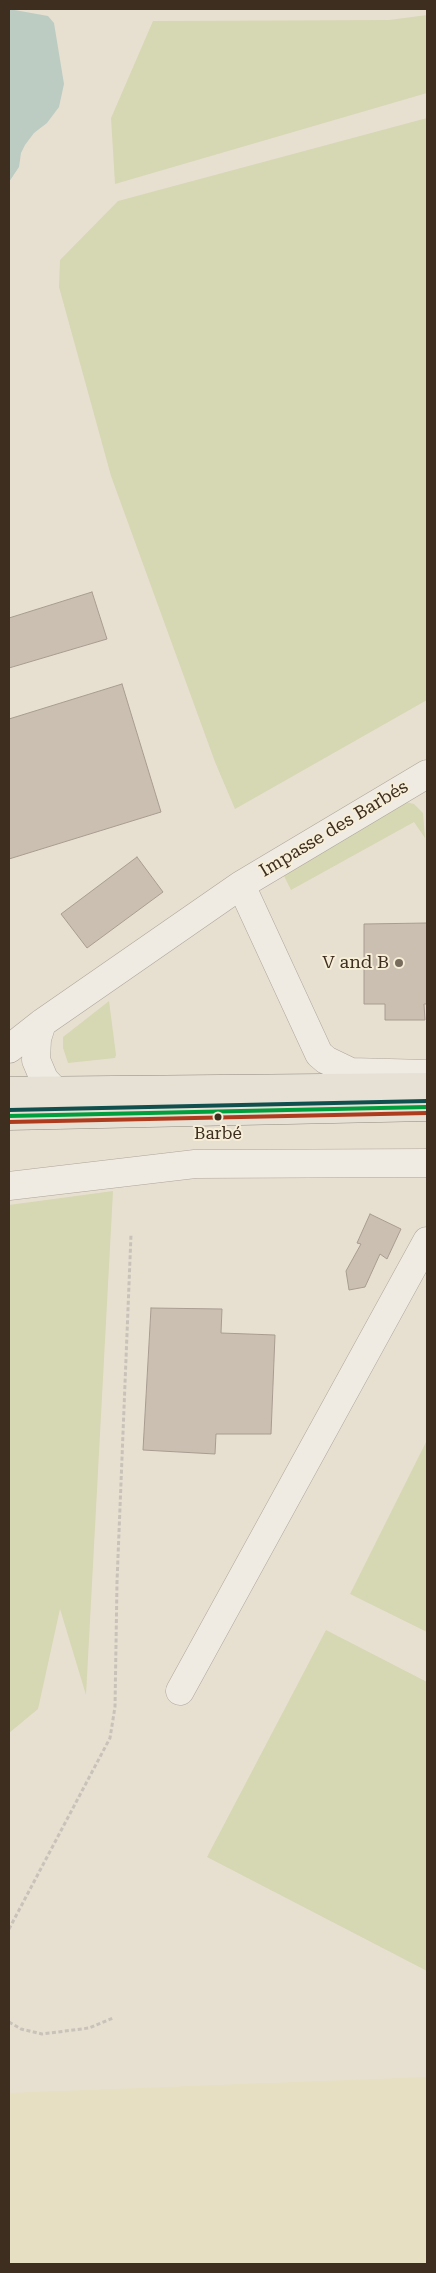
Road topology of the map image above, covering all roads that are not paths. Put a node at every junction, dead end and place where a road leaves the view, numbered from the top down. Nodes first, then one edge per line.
1 (427, 774) edge
2 (240, 885) junction
3 (42, 1023) junction
4 (9, 1049) edge
5 (427, 1074) edge
6 (427, 1087) edge
7 (9, 1091) edge
8 (53, 1091) junction
9 (427, 1108) edge
10 (88, 1114) junction
11 (9, 1116) edge
12 (427, 1164) edge
13 (9, 1186) edge
14 (427, 1241) edge
15 (180, 1691) dead end

1 - 2 street, Impasse des Barbés
2 - 3 street, Impasse des Barbés
2 - 5 street
3 - 4 street, Impasse des Barbés
3 - 8 street
6 - 8 main road
7 - 8 main road
8 - 10 street
9 - 10 main road
10 - 11 main road
12 - 13 street
14 - 15 street

